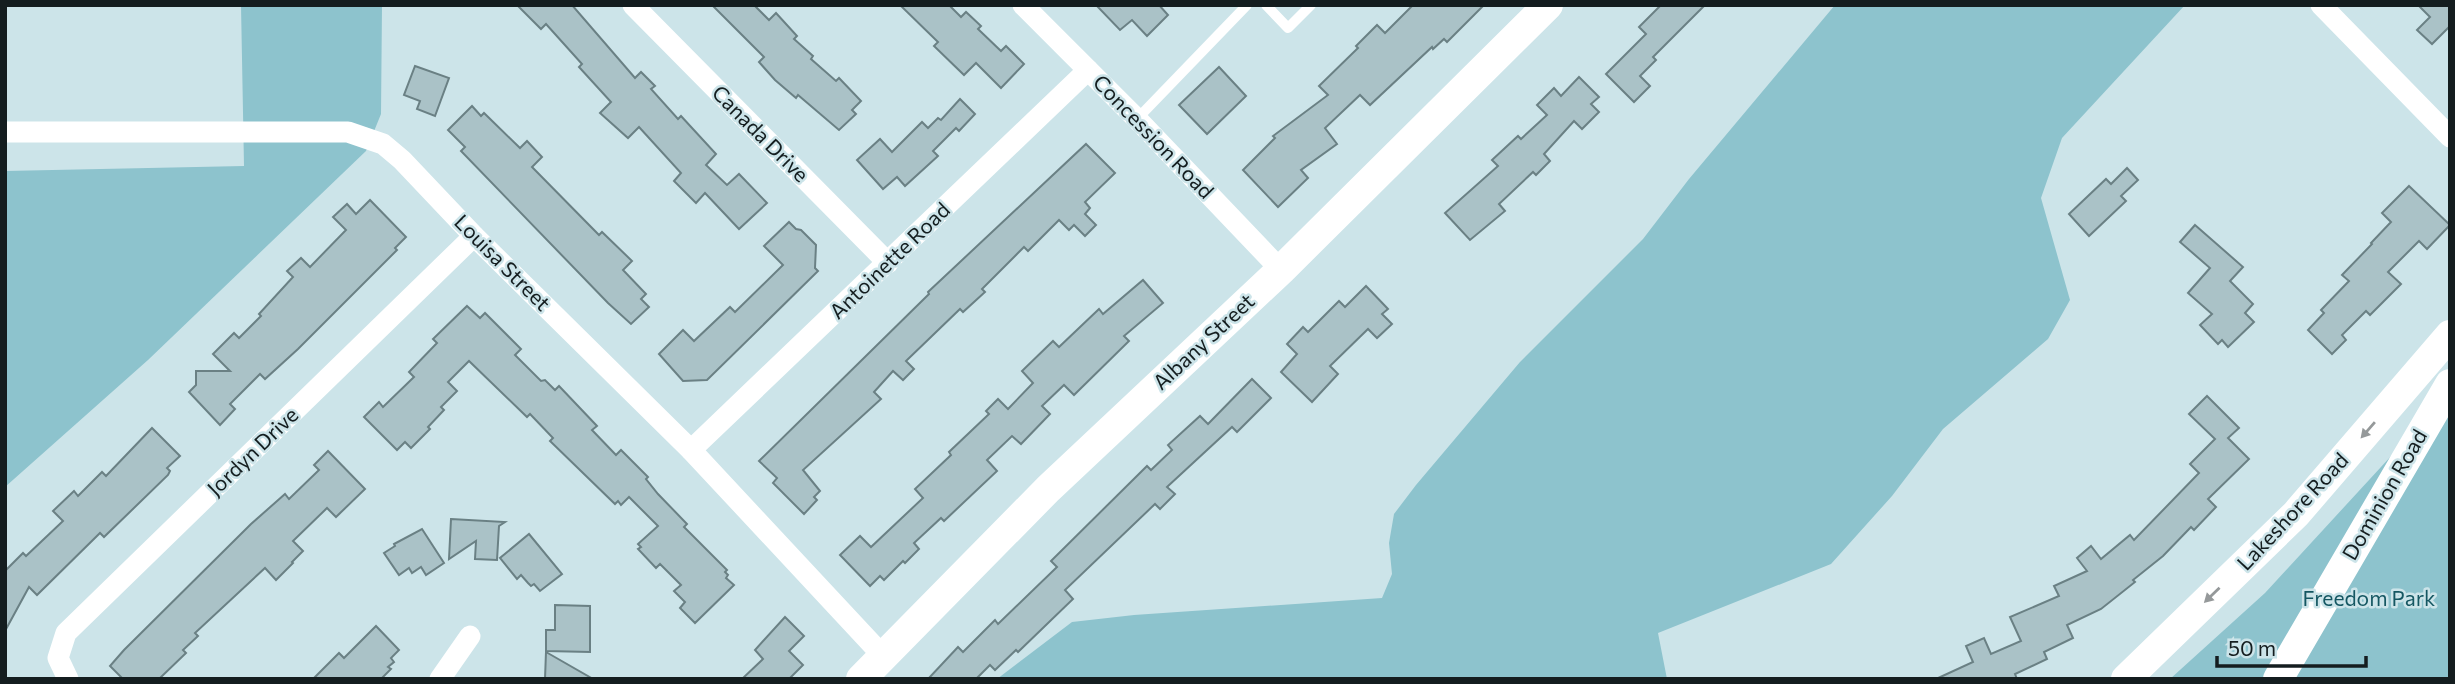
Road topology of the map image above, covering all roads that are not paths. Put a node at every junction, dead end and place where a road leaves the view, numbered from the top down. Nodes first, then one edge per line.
1 (633, 5) edge
2 (1023, 5) edge
3 (1247, 5) edge
4 (1266, 5) edge
5 (1311, 5) edge
6 (1548, 5) edge
7 (2320, 5) edge
8 (1088, 70) junction
9 (1137, 119) junction
10 (5, 132) edge
11 (2450, 138) edge
12 (474, 236) junction
13 (888, 263) junction
14 (1281, 270) junction
15 (2450, 335) edge
16 (2450, 384) edge
17 (691, 450) junction
18 (470, 636) dead end
19 (884, 657) junction
20 (68, 679) edge
21 (440, 679) edge
22 (861, 679) edge
23 (2126, 679) edge
24 (2278, 679) edge

1 - 13 street, Canada Drive
2 - 8 street, Concession Road
3 - 9 lane
4 - 5 lane
6 - 14 street, Albany Street
7 - 11 street
8 - 9 street, Concession Road
8 - 13 street, Antoinette Road
9 - 14 street, Concession Road
10 - 12 street, Louisa Street
12 - 17 street, Louisa Street
12 - 20 street, Jordyn Drive
13 - 17 street, Antoinette Road
14 - 19 street, Albany Street
15 -> 23 street, Lakeshore Road
16 - 24 street, Dominion Road
17 - 19 street, Louisa Street
18 - 21 street
19 - 22 street, Albany Street

